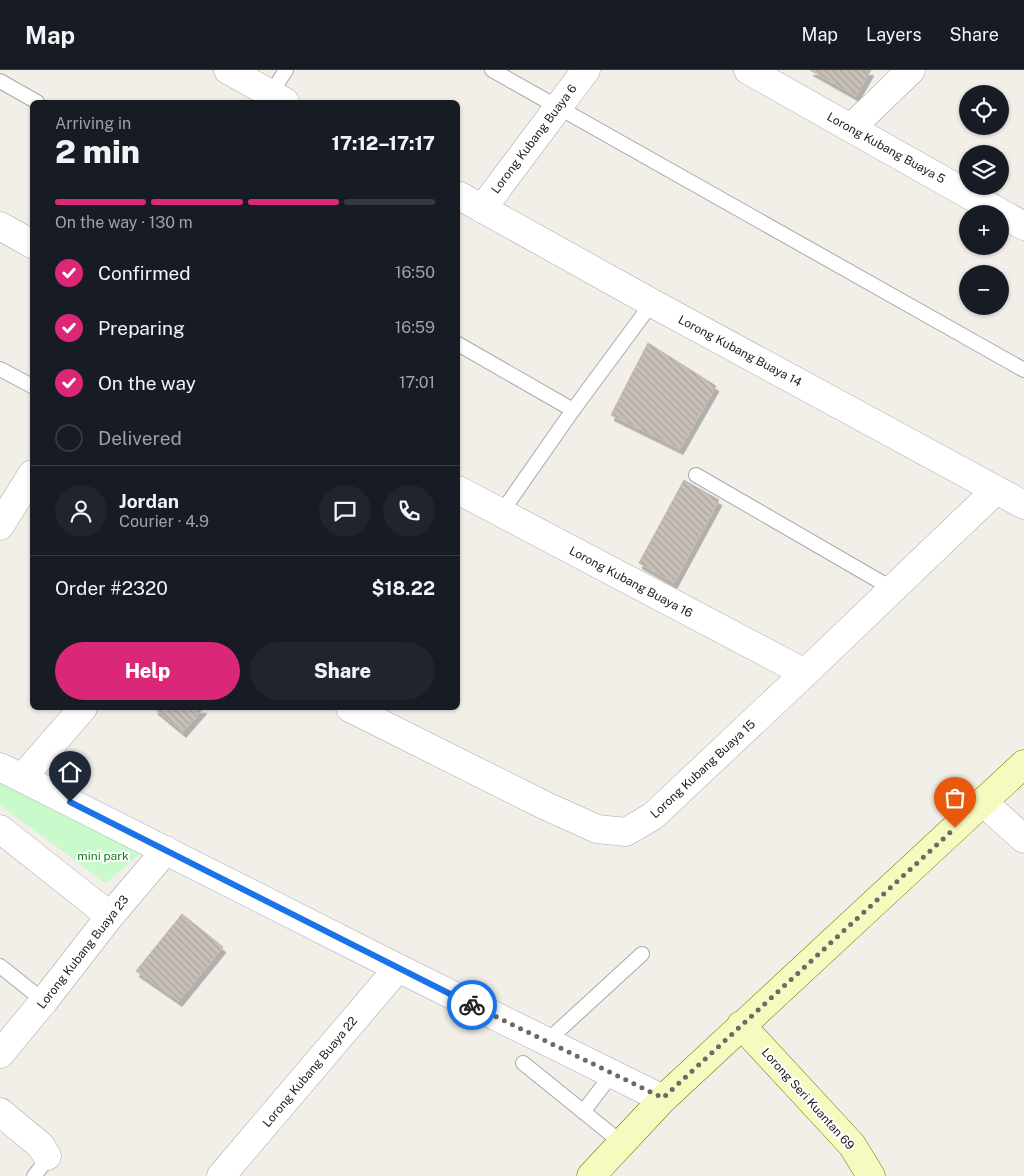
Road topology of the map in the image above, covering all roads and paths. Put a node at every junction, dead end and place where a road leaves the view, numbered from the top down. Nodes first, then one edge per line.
1 (228, 70) edge
2 (286, 70) edge
3 (492, 70) edge
4 (586, 70) edge
5 (748, 70) edge
6 (911, 70) edge
7 (0, 81) edge
8 (33, 100) edge
9 (273, 100) edge
10 (559, 107) junction
11 (851, 128) junction
12 (460, 197) edge
13 (482, 208) junction
14 (0, 226) edge
15 (1024, 226) edge
16 (30, 243) edge
17 (652, 303) junction
18 (460, 345) edge
19 (0, 369) edge
20 (1024, 370) edge
21 (30, 385) edge
22 (573, 410) junction
23 (696, 475) dead end
24 (30, 477) edge
25 (996, 490) junction
26 (460, 491) edge
27 (1024, 505) edge
28 (501, 513) junction
29 (2, 520) edge
30 (894, 589) junction
31 (805, 674) junction
32 (81, 710) edge
33 (354, 710) edge
34 (1024, 764) edge
35 (11, 772) edge
36 (983, 802) junction
37 (0, 829) edge
38 (1024, 839) edge
39 (166, 850) junction
40 (110, 916) junction
41 (642, 954) dead end
42 (0, 966) edge
43 (398, 968) junction
44 (44, 1001) junction
45 (742, 1025) junction
46 (546, 1042) junction
47 (0, 1054) edge
48 (523, 1063) dead end
49 (612, 1074) junction
50 (663, 1098) junction
51 (0, 1112) edge
52 (583, 1112) junction
53 (622, 1143) junction
54 (41, 1166) edge
55 (222, 1176) edge
56 (591, 1176) edge
57 (871, 1176) edge

1 - 9 street
2 - 9 lane
3 - 10 lane
4 - 10 street, Lorong Kubang Buaya 6
5 - 11 street, Lorong Kubang Buaya 5
6 - 11 street
7 - 8 lane
10 - 13 street, Lorong Kubang Buaya 6
10 - 20 lane
11 - 15 street, Lorong Kubang Buaya 5
12 - 13 street, Lorong Kubang Buaya 14
13 - 17 street, Lorong Kubang Buaya 14
14 - 16 street
17 - 22 lane
17 - 25 street, Lorong Kubang Buaya 14
18 - 22 lane
19 - 21 lane
22 - 28 lane
23 - 30 lane
24 - 29 street
25 - 27 street, Lorong Kubang Buaya 14
25 - 30 street, Lorong Kubang Buaya 15
26 - 28 street, Lorong Kubang Buaya 16
28 - 31 street, Lorong Kubang Buaya 16
30 - 31 street, Lorong Kubang Buaya 15
31 - 33 street, Lorong Kubang Buaya 15
32 - 35 street
34 - 36 main road
35 - 39 street
36 - 38 street
36 - 45 main road
37 - 40 street
39 - 40 street, Lorong Kubang Buaya 23
39 - 43 street
40 - 44 street, Lorong Kubang Buaya 23
41 - 46 lane
42 - 44 lane
43 - 46 street
43 - 55 street, Lorong Kubang Buaya 22
44 - 47 street, Lorong Kubang Buaya 23
45 - 50 main road
45 - 57 main road, Lorong Seri Kuantan 69
46 - 49 street
48 - 52 lane
49 - 50 street
49 - 52 lane
50 - 53 main road
51 - 54 street
52 - 53 lane
53 - 56 main road

